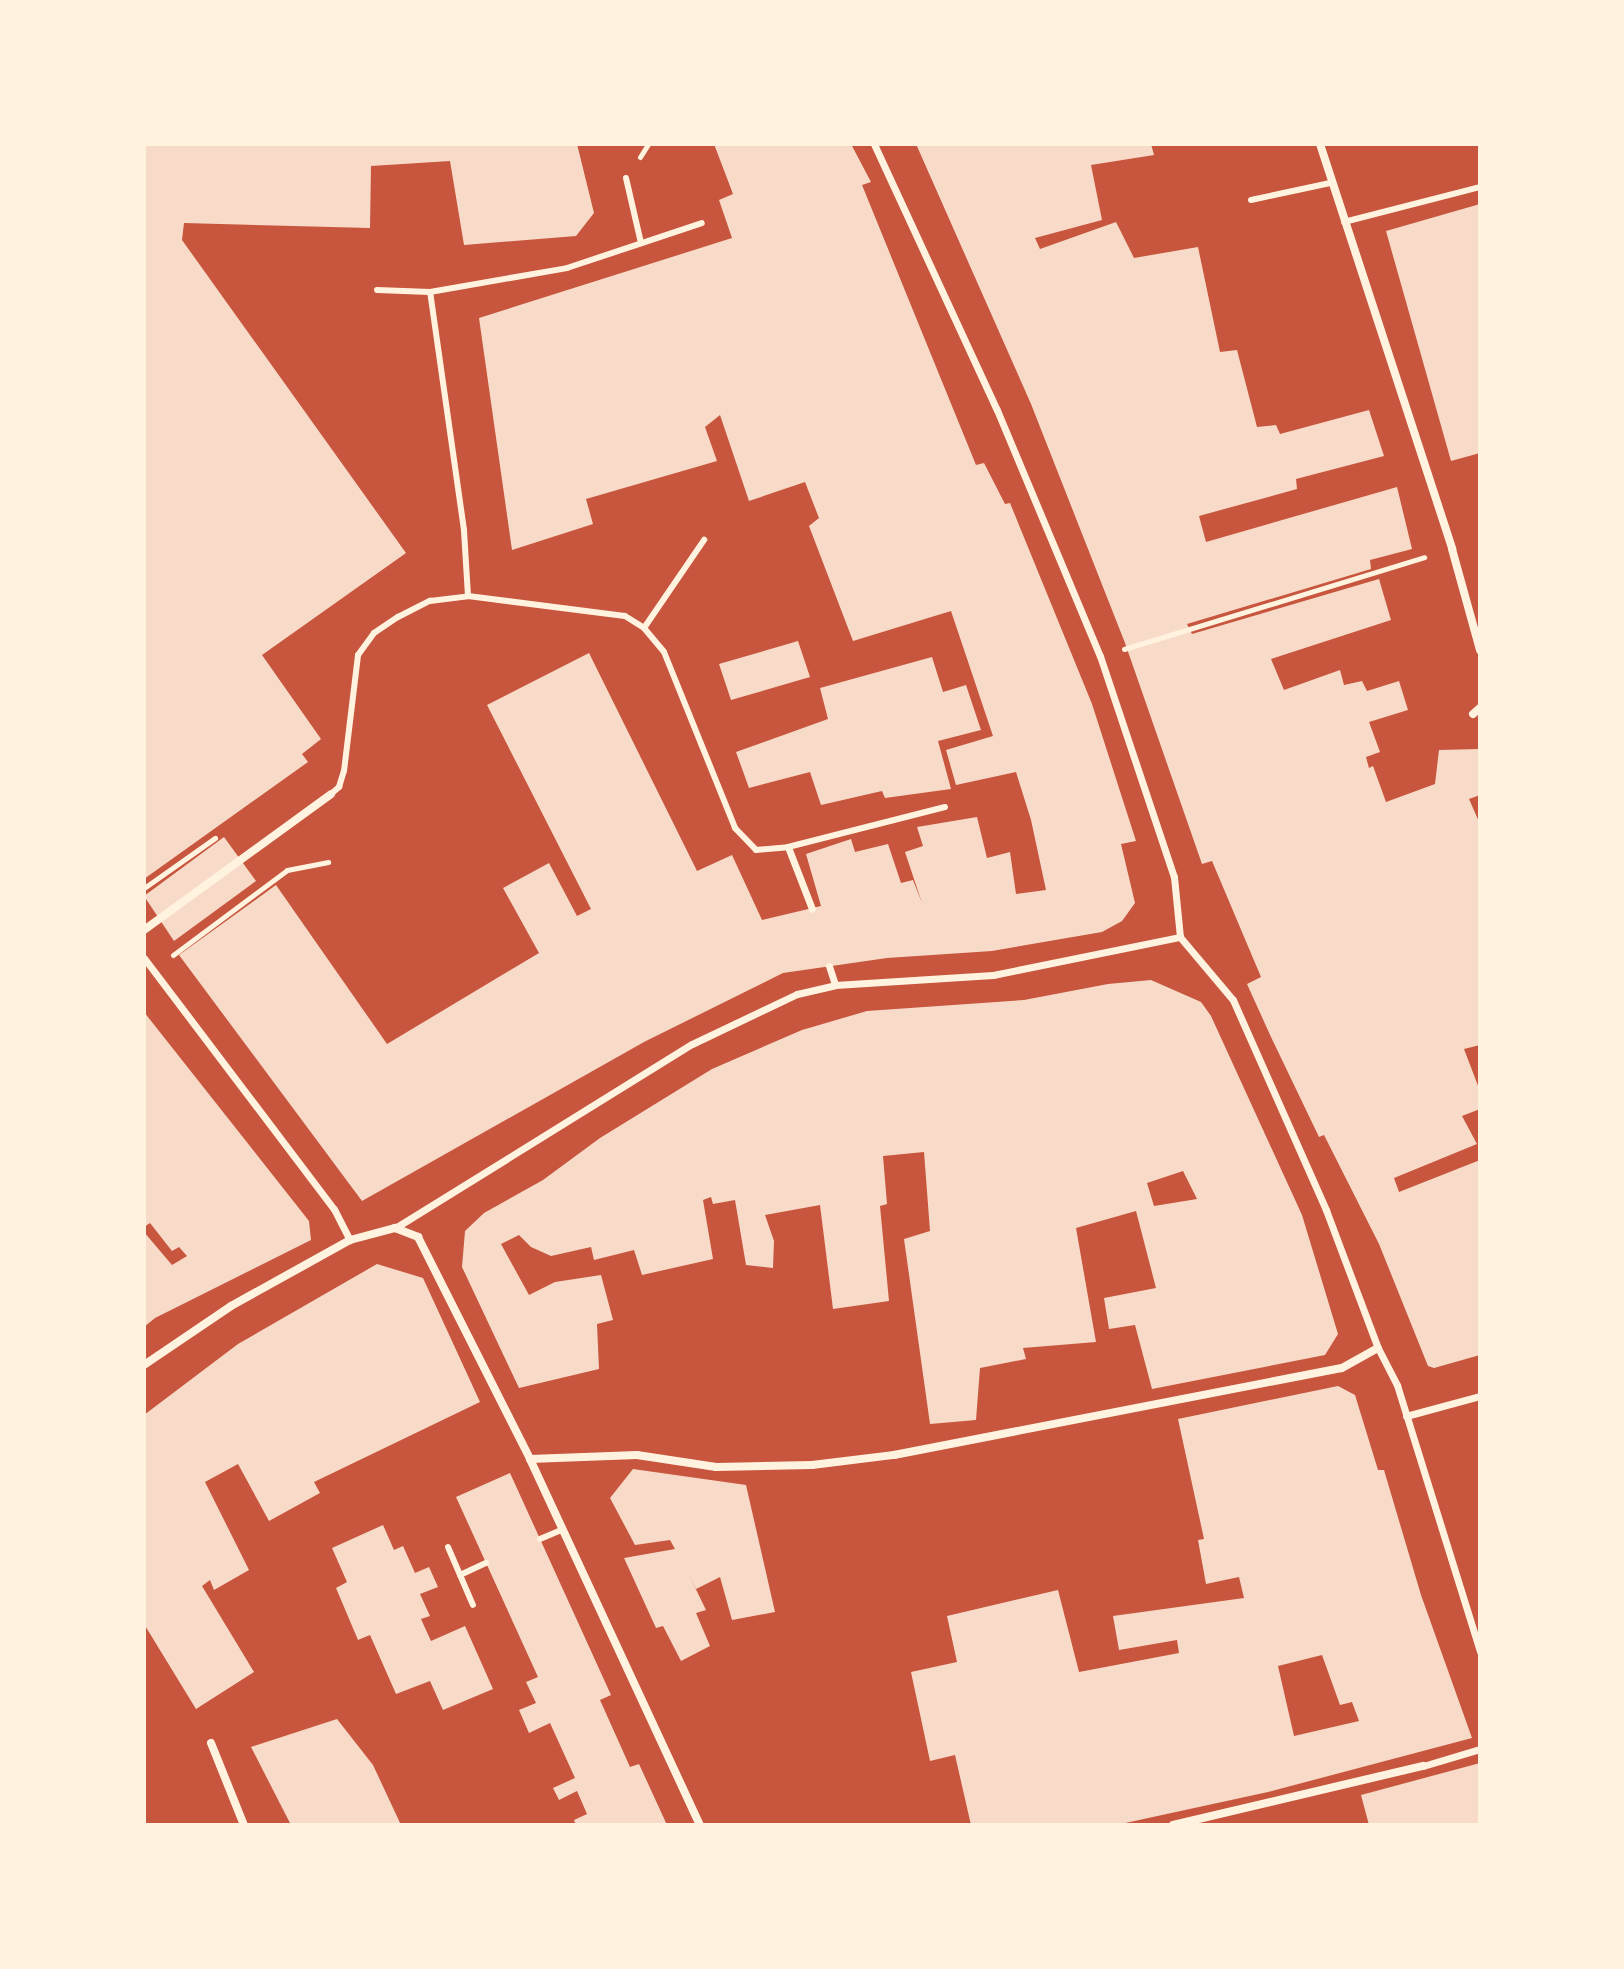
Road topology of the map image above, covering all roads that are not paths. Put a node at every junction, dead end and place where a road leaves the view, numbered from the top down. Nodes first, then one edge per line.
1 (874, 144) edge
2 (1320, 144) edge
3 (626, 178) dead end
4 (1330, 183) junction
5 (1480, 187) edge
6 (1251, 200) dead end
7 (702, 223) dead end
8 (1344, 223) junction
9 (641, 243) junction
10 (377, 290) dead end
11 (430, 292) junction
12 (704, 540) dead end
13 (468, 596) junction
14 (644, 628) junction
15 (1480, 650) edge
16 (331, 794) joint
17 (945, 807) dead end
18 (788, 847) junction
19 (812, 909) dead end
20 (144, 930) edge
21 (1180, 937) junction
22 (144, 958) edge
23 (829, 966) dead end
24 (835, 985) junction
25 (395, 1228) junction
26 (350, 1240) junction
27 (1378, 1348) junction
28 (144, 1365) edge
29 (1480, 1396) edge
30 (1406, 1416) junction
31 (530, 1459) junction
32 (563, 1529) junction
33 (540, 1539) dead end
34 (448, 1547) dead end
35 (486, 1563) dead end
36 (460, 1575) junction
37 (473, 1605) dead end
38 (1480, 1652) edge
39 (211, 1743) dead end
40 (1480, 1749) edge
41 (1423, 1766) joint
42 (244, 1825) edge
43 (700, 1825) edge
44 (1173, 1825) edge

1 - 21 street
2 - 4 street
3 - 9 lane
4 - 6 lane
4 - 8 street
5 - 8 lane
7 - 9 lane
8 - 15 street
9 - 11 lane
10 - 11 lane
11 - 13 lane
12 - 14 lane
13 - 14 lane
13 - 16 lane
14 - 18 lane
16 - 20 street
17 - 18 lane
18 - 19 street
21 - 24 street
21 - 27 street
22 - 26 street
23 - 24 street
24 - 25 street
25 - 26 street
25 - 31 street
26 - 28 street
27 - 30 street
27 - 31 street
29 - 30 street
30 - 38 street
31 - 32 street
32 - 33 lane
32 - 43 street
34 - 36 lane
35 - 36 lane
36 - 37 lane
39 - 42 street
40 - 41 street
41 - 44 street

